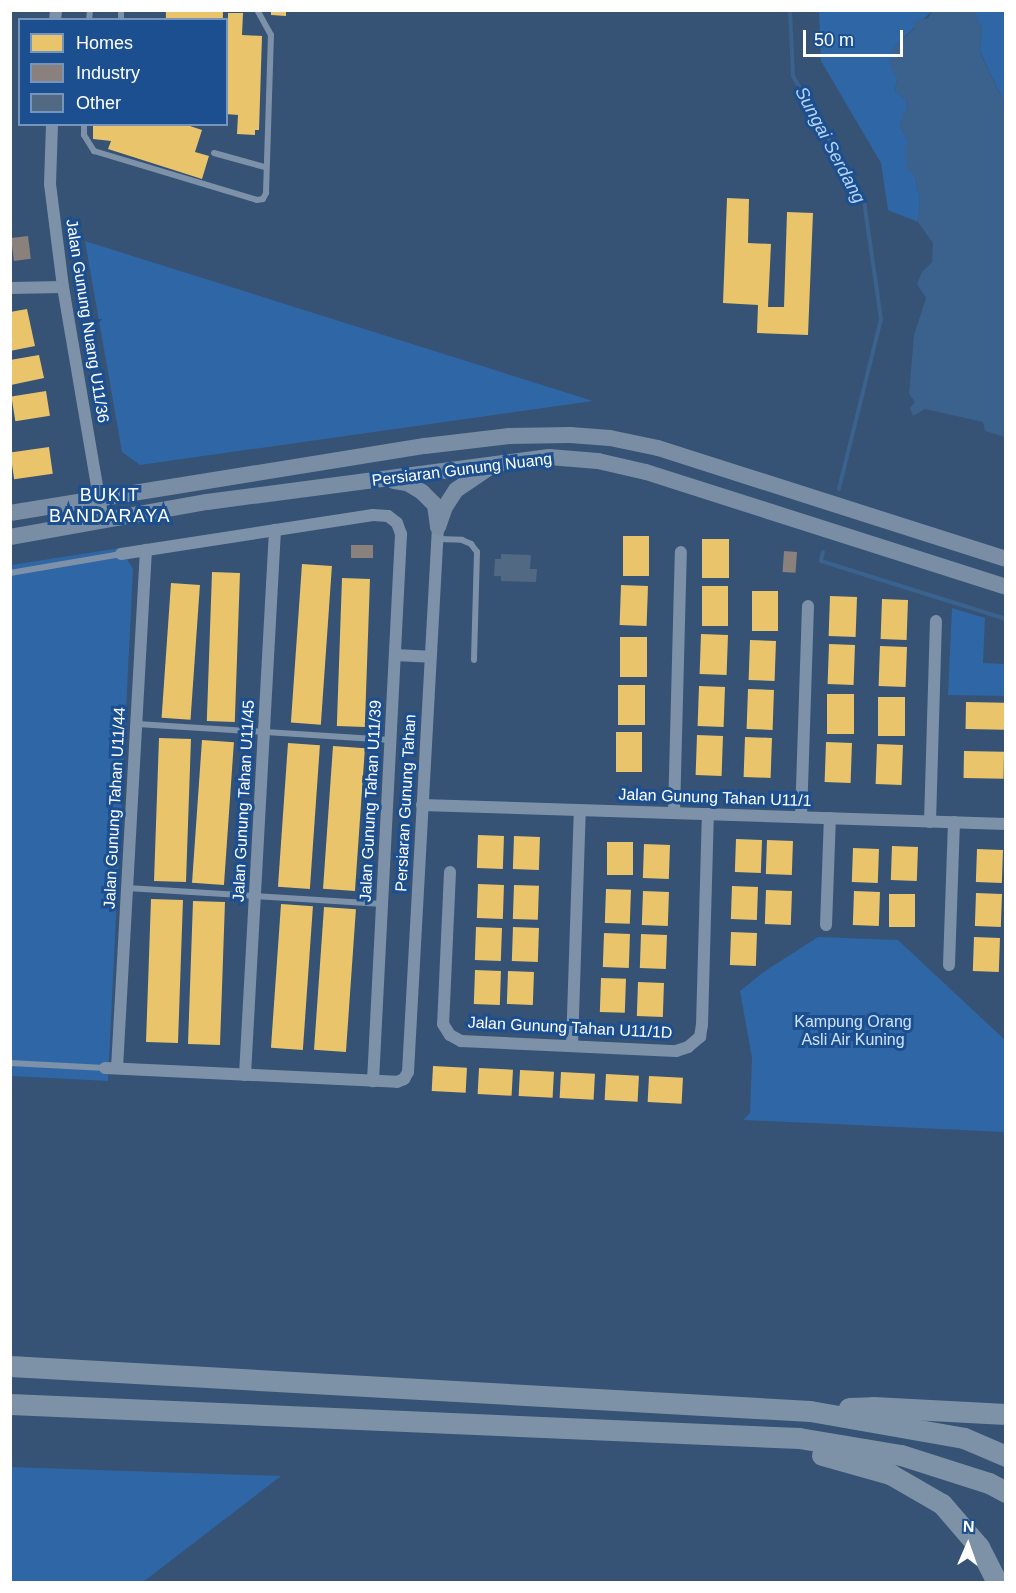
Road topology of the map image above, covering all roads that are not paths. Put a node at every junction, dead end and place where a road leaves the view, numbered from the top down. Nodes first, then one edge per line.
1 (257, 10) edge
2 (52, 126) edge
3 (84, 126) edge
4 (214, 153) dead end
5 (266, 167) junction
6 (63, 287) junction
7 (10, 288) edge
8 (497, 464) junction
9 (386, 479) junction
10 (99, 498) junction
11 (10, 513) edge
12 (103, 522) junction
13 (275, 530) junction
14 (438, 533) junction
15 (10, 537) edge
16 (146, 550) junction
17 (681, 552) dead end
18 (121, 554) joint
19 (1005, 560) edge
20 (10, 573) edge
21 (1005, 587) edge
22 (808, 606) dead end
23 (936, 621) dead end
24 (395, 655) junction
25 (430, 657) junction
26 (474, 660) dead end
27 (137, 723) junction
28 (264, 732) junction
29 (391, 740) junction
30 (423, 805) junction
31 (580, 810) junction
32 (674, 813) junction
33 (708, 814) junction
34 (801, 817) junction
35 (830, 818) junction
36 (930, 822) junction
37 (954, 822) junction
38 (1005, 824) edge
39 (450, 872) dead end
40 (128, 888) junction
41 (255, 896) junction
42 (382, 904) junction
43 (826, 925) dead end
44 (949, 965) dead end
45 (572, 1046) junction
46 (10, 1063) edge
47 (111, 1068) junction
48 (245, 1075) junction
49 (373, 1081) junction
50 (10, 1366) edge
51 (10, 1404) edge
52 (810, 1411) junction
53 (1005, 1414) edge
54 (611, 1431) junction
55 (1005, 1456) edge
56 (1005, 1492) edge
57 (997, 1582) edge

1 - 5 lane
2 - 6 street, Jalan Gunung Nuang U11/36
3 - 5 lane
4 - 5 lane
6 - 7 street
6 - 10 street, Jalan Gunung Nuang U11/36
8 - 9 street, Persiaran Gunung Nuang
8 - 14 street
8 - 21 street, Persiaran Gunung Nuang
9 - 12 street, Persiaran Gunung Nuang
9 - 14 street
10 - 11 street, Persiaran Gunung Nuang
10 - 12 street, Jalan Gunung Nuang U11/36
10 - 19 street, Persiaran Gunung Nuang
12 - 15 street, Persiaran Gunung Nuang
13 - 16 street
13 - 24 street, Jalan Gunung Tahan U11/39
13 - 28 street, Jalan Gunung Tahan U11/45
14 - 25 street, Persiaran Gunung Tahan
14 - 26 lane
16 - 18 street
16 - 27 street, Jalan Gunung Tahan U11/44
17 - 32 street
18 - 20 lane
22 - 34 street
23 - 36 street
24 - 25 street
24 - 29 street, Jalan Gunung Tahan U11/39
25 - 30 street, Persiaran Gunung Tahan
27 - 28 lane
27 - 40 street, Jalan Gunung Tahan U11/44
28 - 29 lane
28 - 41 street, Jalan Gunung Tahan U11/45
29 - 42 street, Jalan Gunung Tahan U11/39
30 - 31 street, Jalan Gunung Tahan U11/1
30 - 49 street, Persiaran Gunung Tahan
31 - 32 street, Jalan Gunung Tahan U11/1
31 - 45 street
32 - 33 street, Jalan Gunung Tahan U11/1
33 - 34 street, Jalan Gunung Tahan U11/1
33 - 45 street, Jalan Gunung Tahan U11/1D
34 - 35 street, Jalan Gunung Tahan U11/1
35 - 36 street, Jalan Gunung Tahan U11/1
35 - 43 street
36 - 37 street, Jalan Gunung Tahan U11/1
37 - 38 street, Jalan Gunung Tahan U11/1
37 - 44 street
39 - 45 street, Jalan Gunung Tahan U11/1D
40 - 41 lane
40 - 47 street, Jalan Gunung Tahan U11/44
41 - 42 lane
41 - 48 street, Jalan Gunung Tahan U11/45
42 - 49 street, Jalan Gunung Tahan U11/39
46 - 47 lane
47 - 48 street
48 - 49 street
50 - 52 highway
51 - 54 highway
52 - 53 highway
52 - 55 highway
54 - 56 highway
54 - 57 highway

